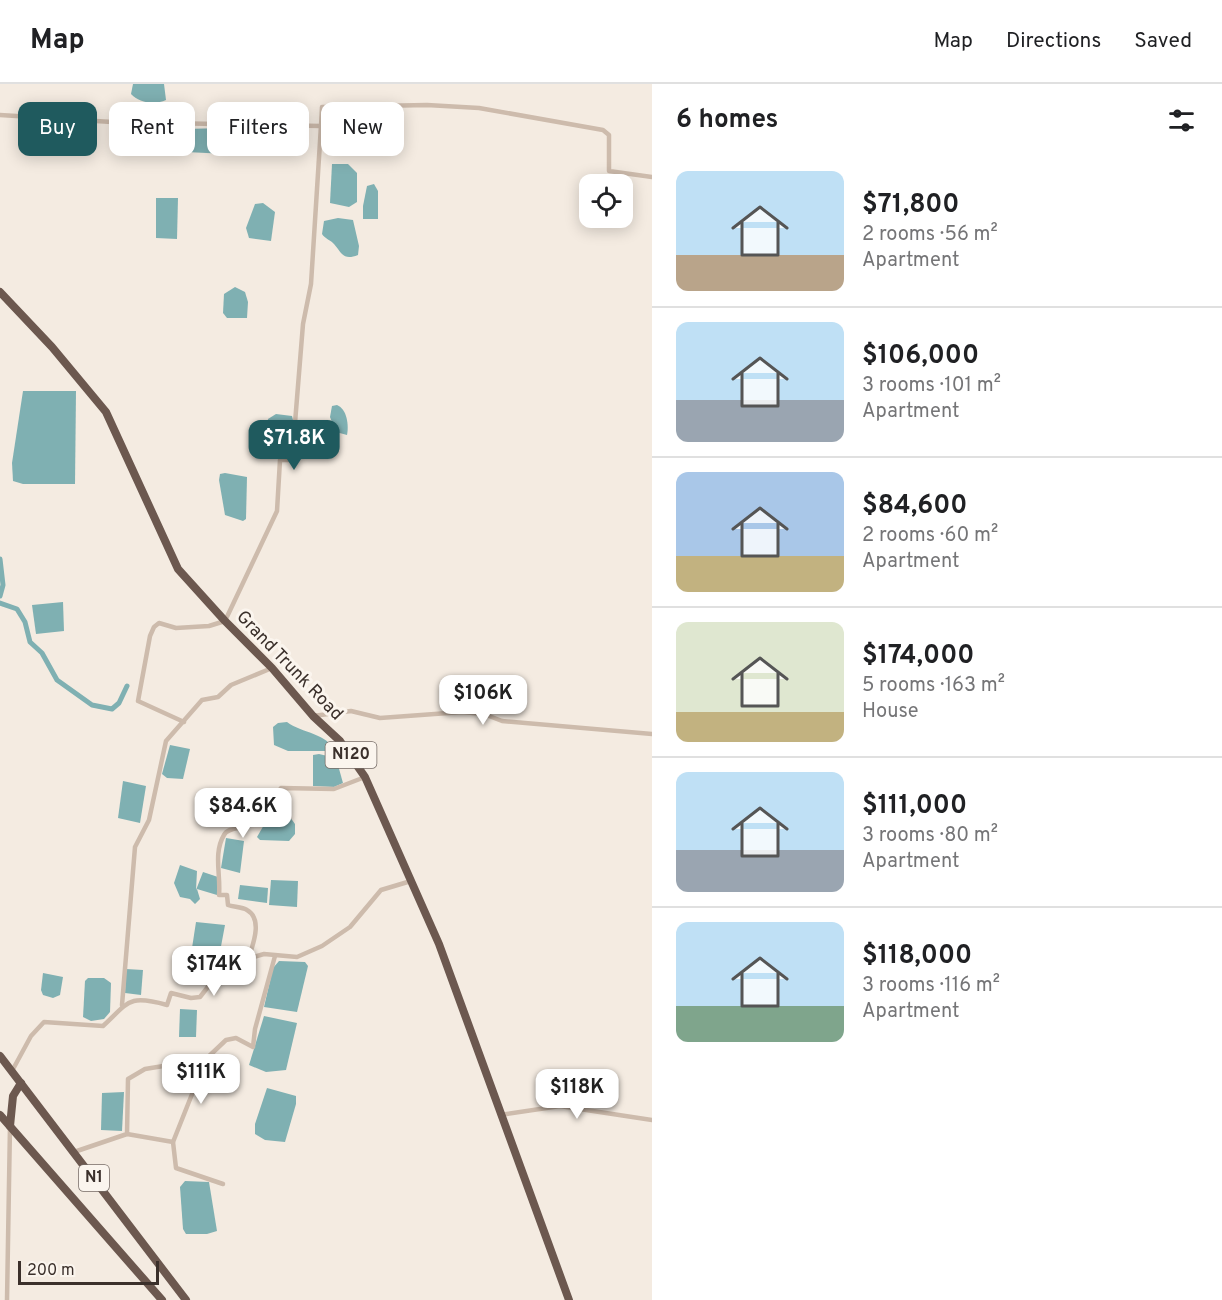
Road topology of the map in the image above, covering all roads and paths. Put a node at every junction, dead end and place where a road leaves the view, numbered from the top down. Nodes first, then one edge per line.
1 (404, 105) edge
2 (0, 115) edge
3 (321, 126) joint
4 (652, 177) edge
5 (0, 292) edge
6 (225, 621) junction
7 (272, 668) junction
8 (313, 716) junction
9 (184, 722) junction
10 (652, 734) edge
11 (364, 777) junction
12 (411, 881) junction
13 (275, 956) junction
14 (249, 957) junction
15 (122, 1005) junction
16 (0, 1056) edge
17 (206, 1059) junction
18 (12, 1071) junction
19 (21, 1083) junction
20 (0, 1114) edge
21 (500, 1115) junction
22 (652, 1119) edge
23 (10, 1126) junction
24 (127, 1134) junction
25 (173, 1142) junction
26 (74, 1152) junction
27 (223, 1184) dead end
28 (6, 1300) edge
29 (162, 1300) edge
30 (186, 1300) edge
31 (569, 1300) edge

1 - 4 street
2 - 3 street
3 - 6 street
5 - 6 highway, Grand Trunk Road / N120
6 - 7 highway, Grand Trunk Road / N120
6 - 9 street
7 - 8 highway, Grand Trunk Road / N120
7 - 9 street
8 - 10 street
8 - 11 highway, Grand Trunk Road / N120
9 - 15 street
11 - 12 highway, Grand Trunk Road / N120
11 - 14 street
12 - 13 street
12 - 21 highway, Grand Trunk Road / N120
13 - 14 street
13 - 17 street
14 - 15 street
15 - 18 street
16 - 18 highway, N1
17 - 24 street
17 - 25 street
18 - 19 highway, N1
19 - 23 highway
19 - 26 highway, N1
20 - 23 highway, N1
21 - 22 street
21 - 31 highway, Grand Trunk Road / N120
23 - 28 street
23 - 29 highway, N1
24 - 25 street
24 - 26 street
25 - 27 street
26 - 30 highway, N1

